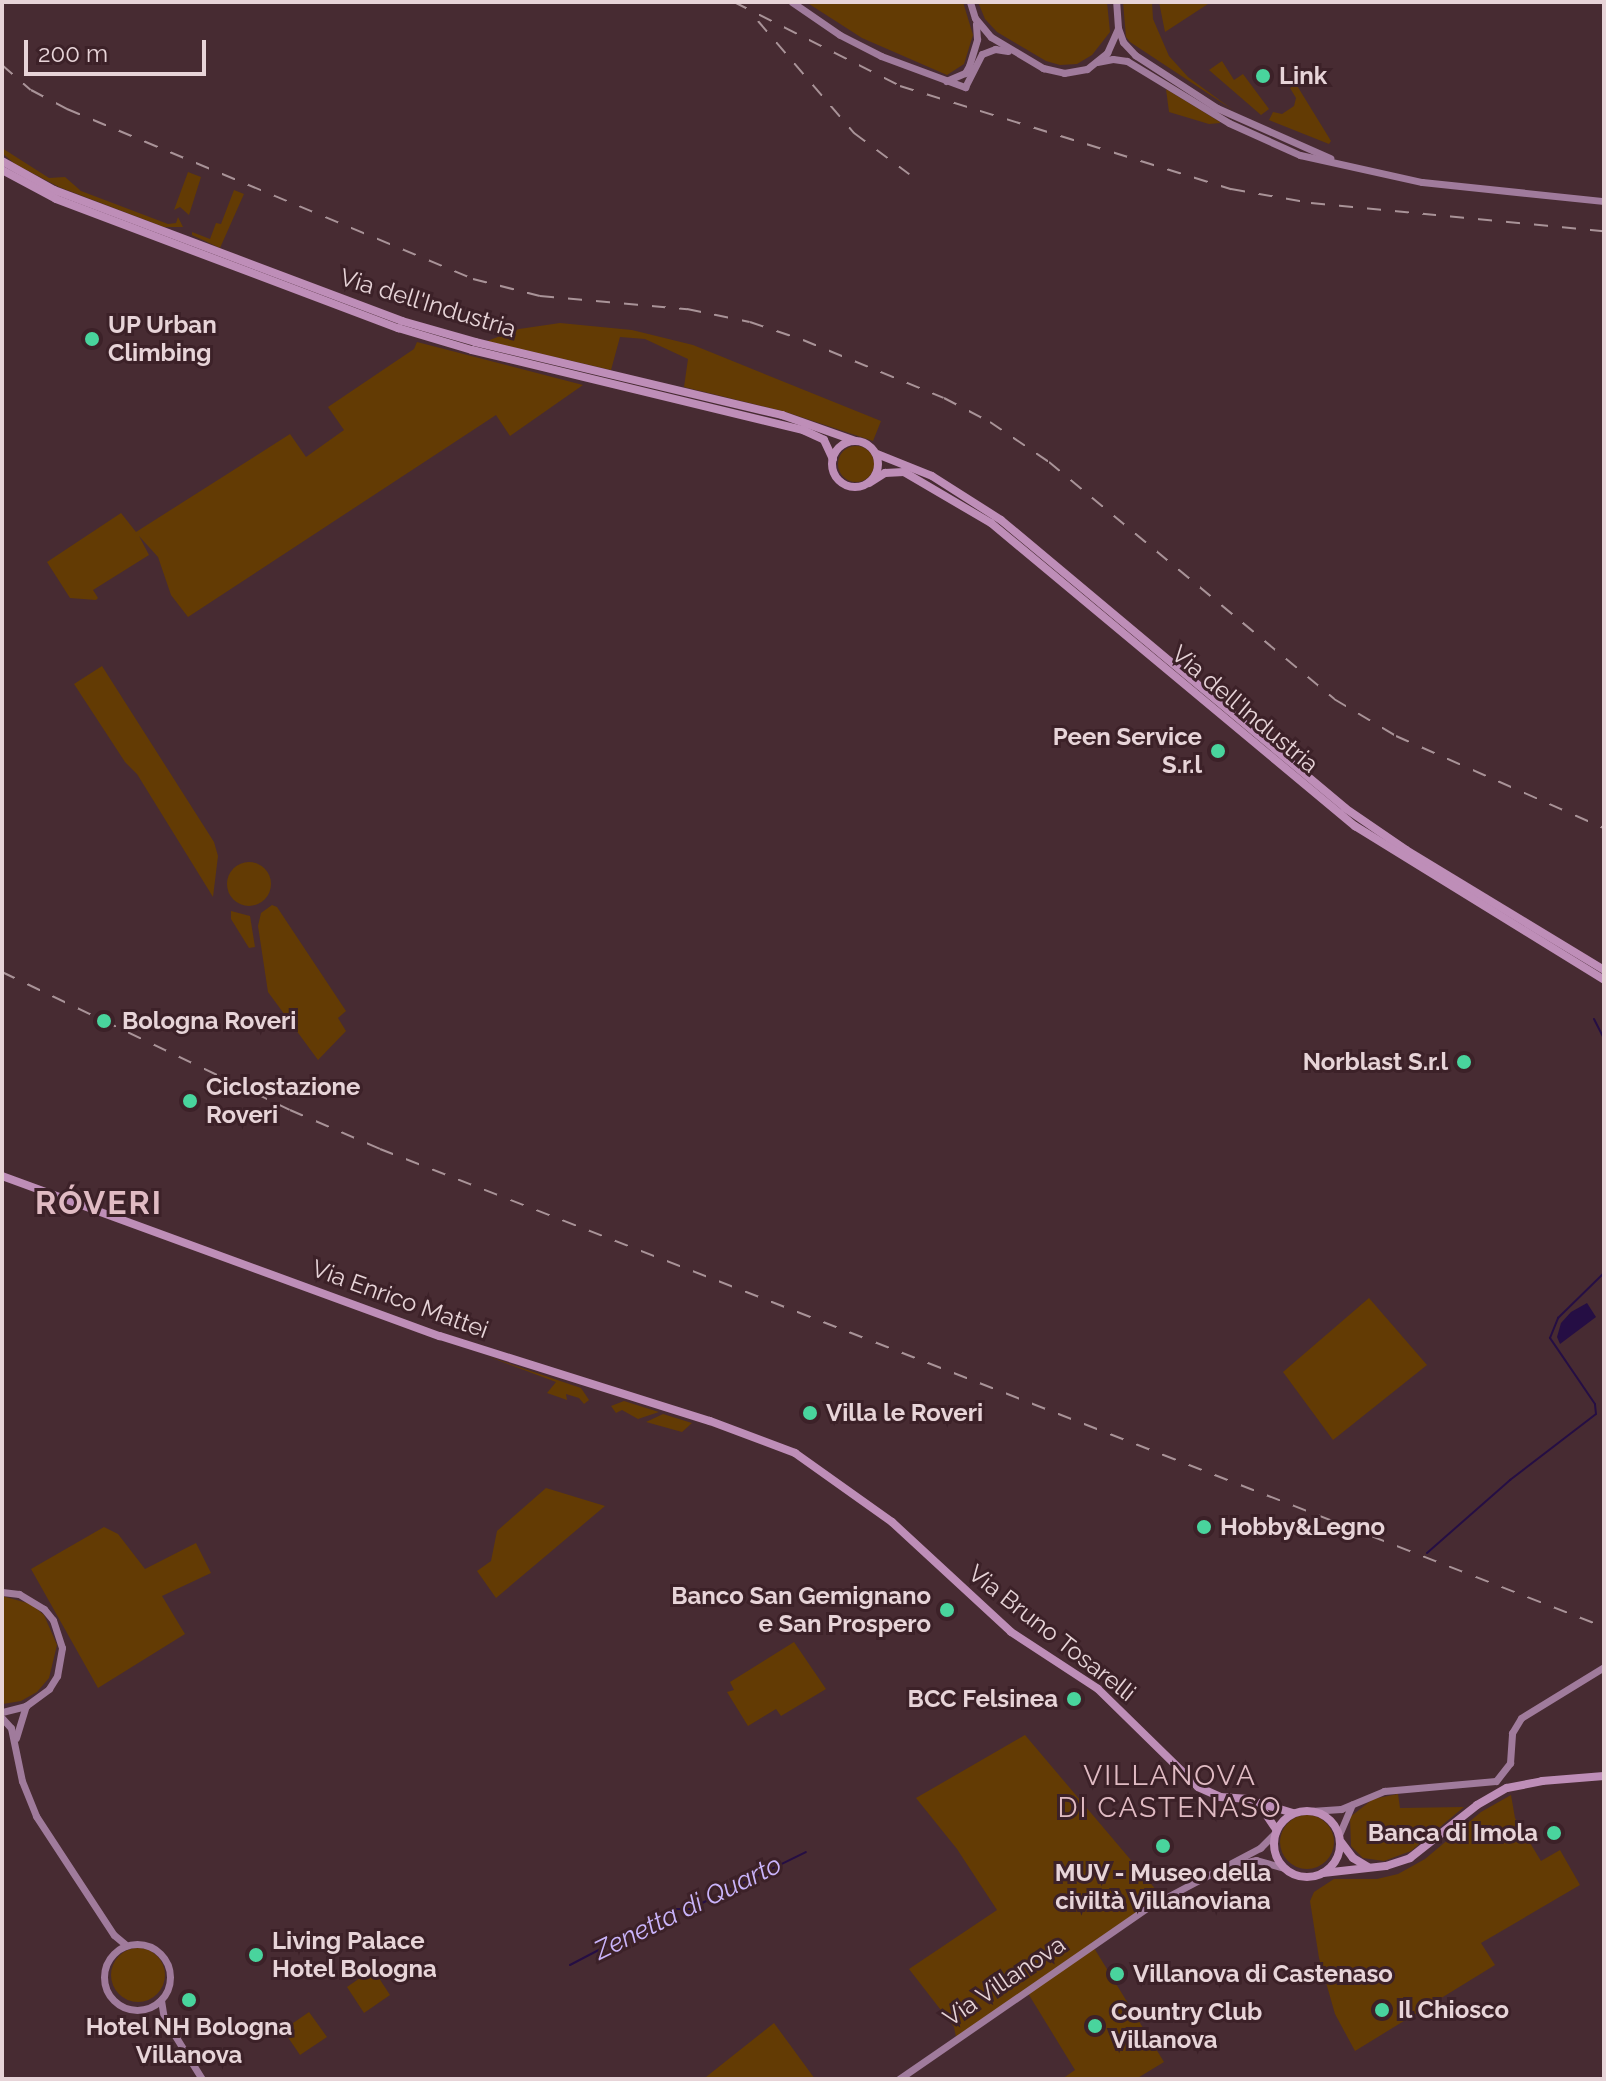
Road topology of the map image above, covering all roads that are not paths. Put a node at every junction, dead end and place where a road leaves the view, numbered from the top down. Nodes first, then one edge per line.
1 (792, 2) edge
2 (970, 2) edge
3 (1116, 2) edge
4 (975, 18) junction
5 (1118, 28) junction
6 (1022, 56) junction
7 (1097, 62) junction
8 (965, 73) junction
9 (944, 81) junction
10 (965, 87) junction
11 (2, 161) edge
12 (1362, 169) junction
13 (2, 170) edge
14 (1604, 201) edge
15 (856, 441) junction
16 (877, 454) junction
17 (833, 459) junction
18 (869, 483) junction
19 (1604, 970) edge
20 (1604, 980) edge
21 (2, 1176) edge
22 (788, 1450) joint
23 (2, 1592) edge
24 (1604, 1667) edge
25 (26, 1706) junction
26 (2, 1715) edge
27 (16, 1748) junction
28 (1604, 1776) edge
29 (1258, 1803) junction
30 (1352, 1805) junction
31 (1311, 1811) junction
32 (1293, 1813) junction
33 (1276, 1830) junction
34 (1340, 1838) junction
35 (1369, 1867) junction
36 (1284, 1868) junction
37 (1216, 1870) junction
38 (1323, 1873) junction
39 (114, 1935) junction
40 (126, 1945) junction
41 (112, 1956) junction
42 (161, 2000) junction
43 (150, 2007) junction
44 (164, 2018) junction
45 (202, 2079) edge
46 (899, 2079) edge

1 - 9 main road
2 - 4 main road
3 - 5 main road
4 - 6 main road
4 - 8 main road
5 - 7 main road
5 - 12 main road
6 - 7 main road
6 - 10 main road
7 - 12 main road
8 - 9 main road
8 - 10 main road
9 - 10 main road
11 - 15 main road, Via dell'Industria
12 - 14 main road
13 - 17 main road, Via dell'Industria
15 - 16 main road
15 - 17 main road
16 - 18 main road
16 - 19 main road, Via dell'Industria
17 - 18 main road
18 - 20 main road, Via dell'Industria
21 - 22 main road, Via Enrico Mattei
22 - 29 main road, Via Bruno Tosarelli
23 - 25 main road
24 - 30 main road
25 - 26 main road
25 - 27 main road
26 - 27 main road
27 - 39 main road
28 - 35 main road
29 - 32 main road, Via Bruno Tosarelli
29 - 33 main road
30 - 31 main road
30 - 34 main road
31 - 32 main road
31 - 34 main road
32 - 33 main road
33 - 36 main road
33 - 37 main road, Via Villanova
34 - 35 main road
34 - 38 main road
35 - 38 main road
36 - 37 main road, Via Villanova
36 - 38 main road
37 - 46 main road, Via Villanova
39 - 40 main road
39 - 41 main road
40 - 41 main road
40 - 42 main road
41 - 43 main road
42 - 43 main road
42 - 44 main road
43 - 44 main road
44 - 45 main road

